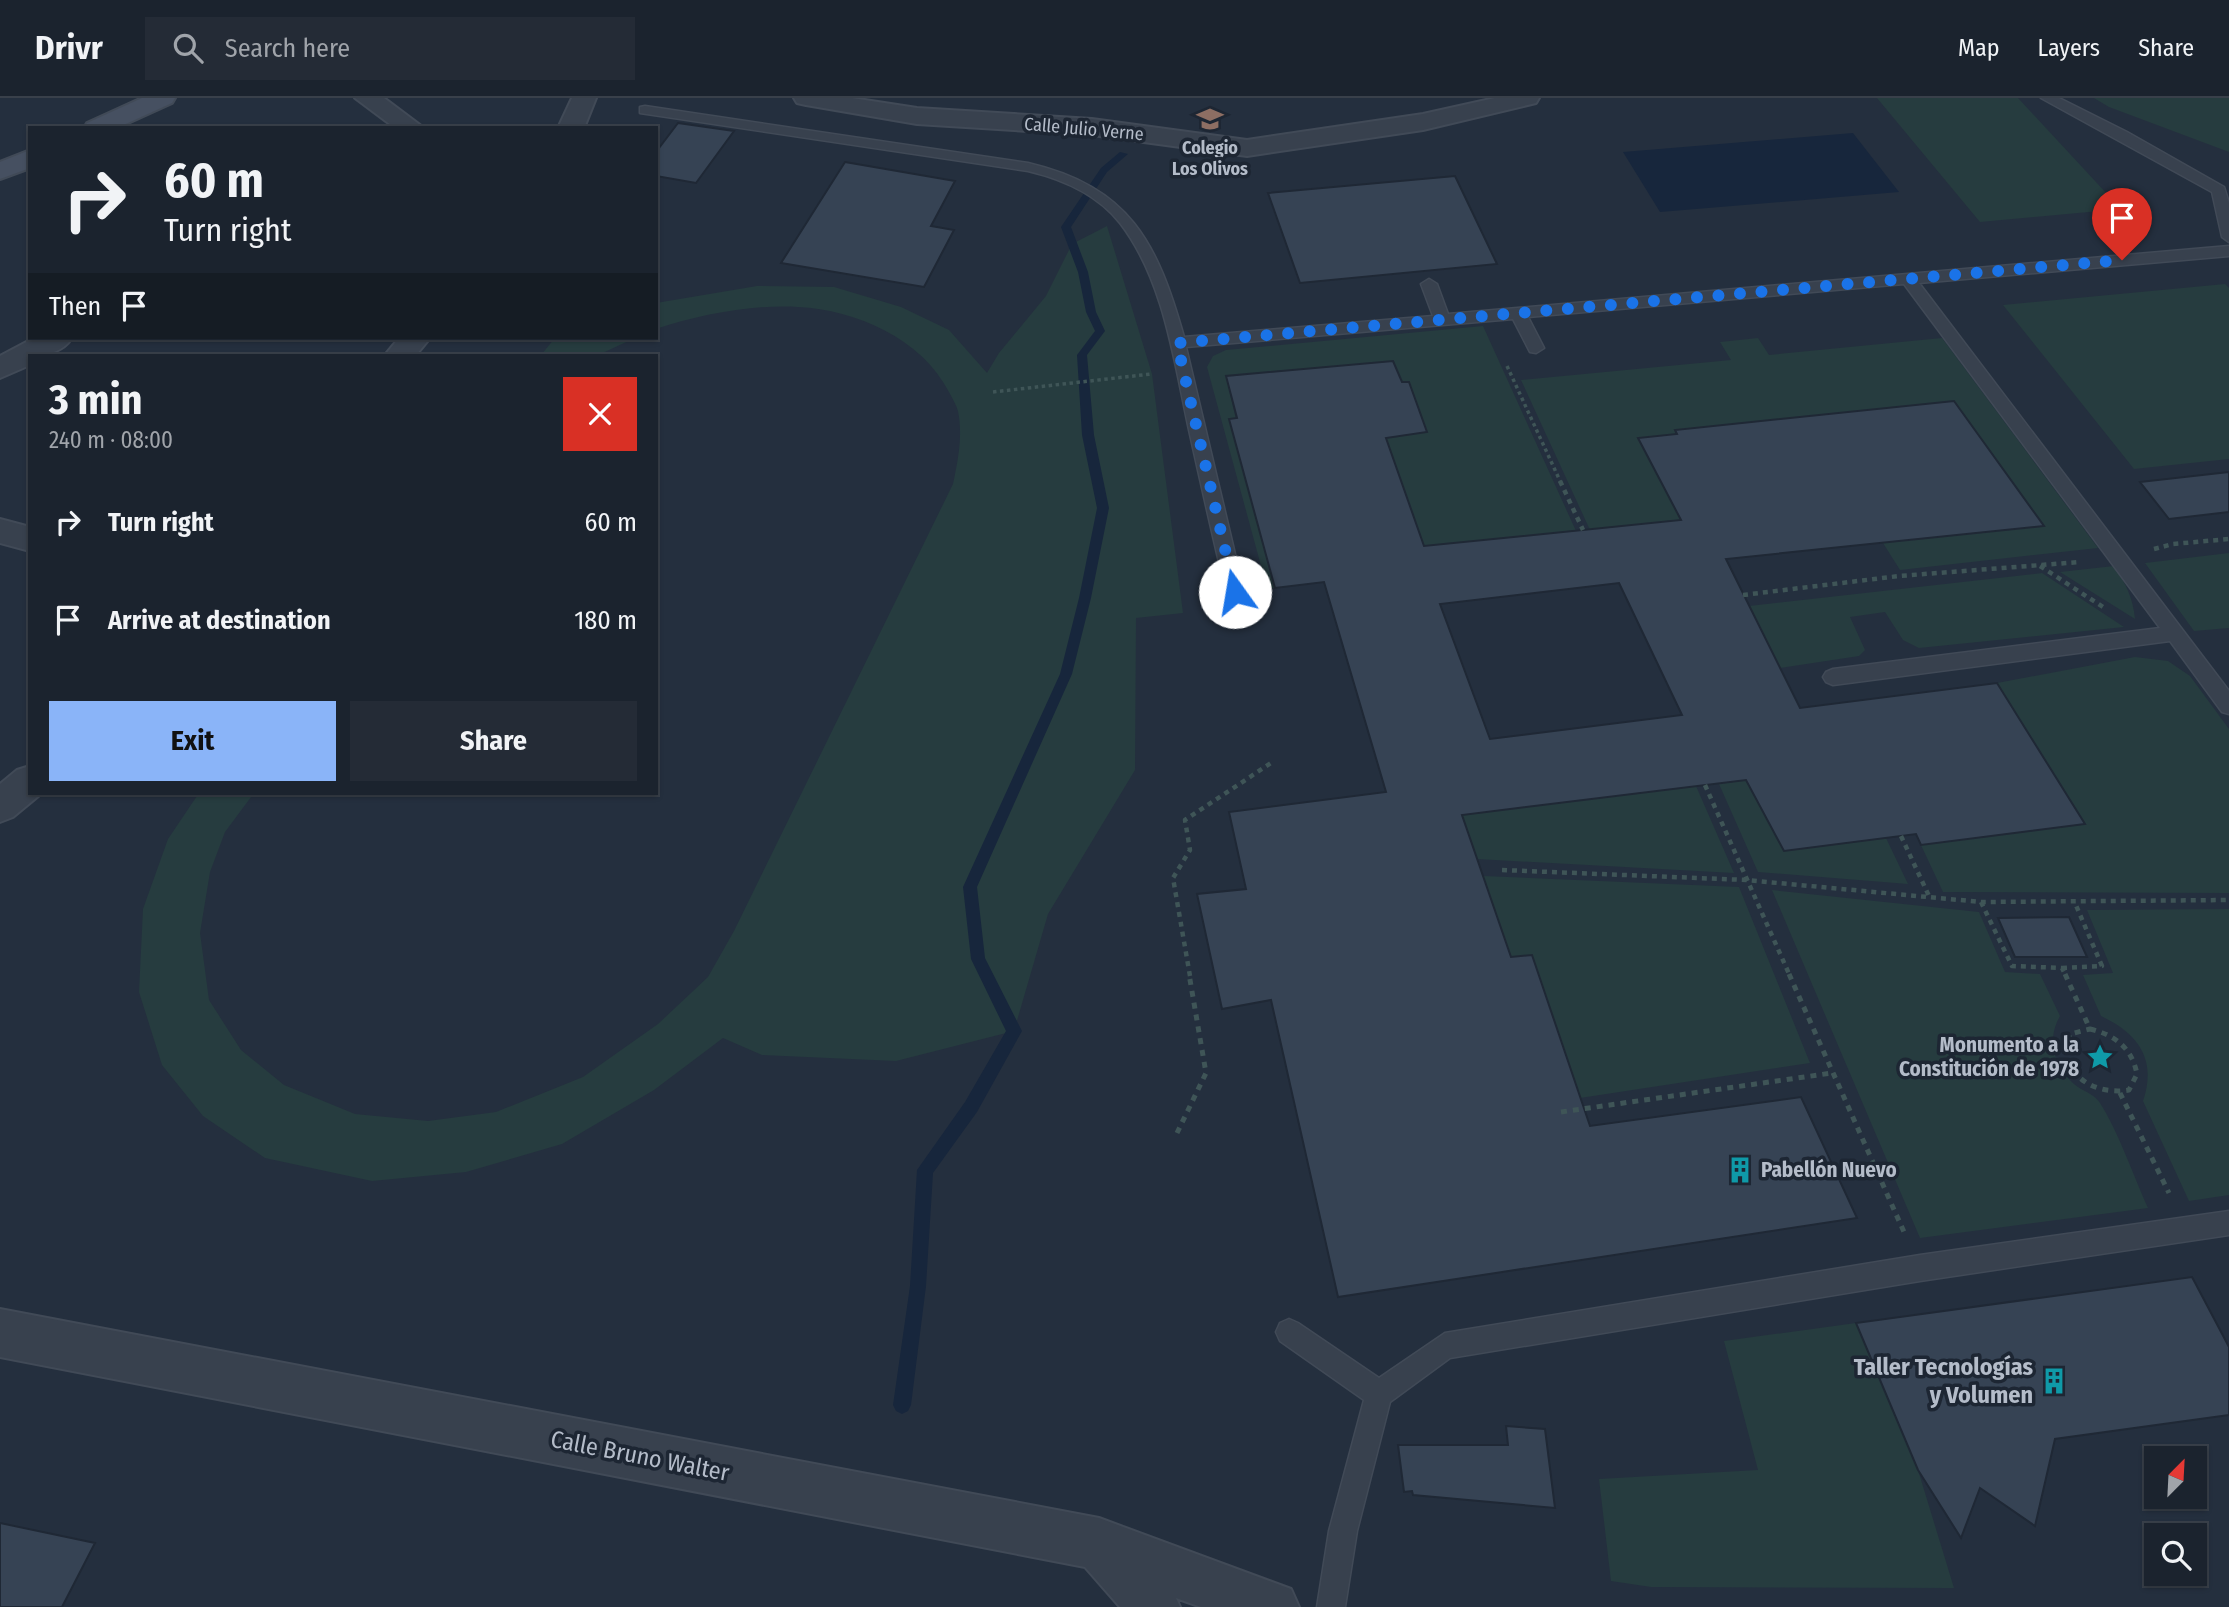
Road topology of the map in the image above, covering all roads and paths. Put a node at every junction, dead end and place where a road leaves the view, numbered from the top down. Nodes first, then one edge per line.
1 (163, 98) edge
2 (367, 98) edge
3 (584, 98) edge
4 (806, 98) edge
5 (1527, 98) edge
6 (2048, 98) edge
7 (645, 110) dead end
8 (100, 126) edge
9 (409, 126) edge
10 (572, 126) edge
11 (28, 159) edge
12 (0, 171) edge
13 (2229, 237) edge
14 (2229, 251) edge
15 (1908, 279) junction
16 (1429, 284) dead end
17 (1518, 313) junction
18 (1485, 316) junction
19 (1442, 320) junction
20 (53, 340) edge
21 (413, 340) edge
22 (1177, 343) junction
23 (1536, 348) dead end
24 (402, 354) edge
25 (0, 368) edge
26 (1184, 370) junction
27 (993, 392) dead end
28 (1583, 530) dead end
29 (0, 531) edge
30 (28, 538) edge
31 (2229, 539) edge
32 (2118, 559) junction
33 (2040, 565) junction
34 (1235, 592) dead end
35 (1743, 595) dead end
36 (2175, 634) junction
37 (2148, 637) junction
38 (1833, 677) dead end
39 (2229, 706) edge
40 (1274, 761) dead end
41 (28, 783) edge
42 (1705, 785) dead end
43 (0, 806) edge
44 (1901, 836) dead end
45 (1502, 870) dead end
46 (1746, 880) junction
47 (1929, 896) junction
48 (2229, 900) edge
49 (1981, 902) junction
50 (2076, 903) junction
51 (2062, 968) junction
52 (2090, 1029) junction
53 (1832, 1073) junction
54 (2120, 1093) junction
55 (1561, 1112) dead end
56 (1177, 1133) dead end
57 (2229, 1223) edge
58 (2186, 1229) junction
59 (1920, 1268) junction
60 (1289, 1332) dead end
61 (0, 1333) edge
62 (1379, 1394) junction
63 (1099, 1544) junction
64 (1154, 1607) edge
65 (1273, 1607) edge
66 (1331, 1607) edge

1 - 8 street
2 - 9 street
3 - 10 street
4 - 5 street, Calle Julio Verne
6 - 13 lane
7 - 22 lane
11 - 12 street
14 - 15 lane
15 - 17 lane
15 - 32 lane
16 - 19 lane
17 - 18 lane
17 - 23 lane
18 - 19 lane
18 - 28 path
19 - 22 lane
20 - 25 street
21 - 24 street
22 - 26 lane
26 - 27 path
26 - 34 lane
29 - 30 street
31 - 32 path
32 - 33 path
32 - 36 lane
33 - 35 path
33 - 37 path
36 - 37 lane
36 - 39 lane
37 - 38 lane
40 - 56 path
41 - 43 street
42 - 46 path
44 - 47 path
45 - 46 path
46 - 47 path
46 - 53 path
47 - 49 path
48 - 50 path
49 - 50 path
49 - 51 path
50 - 51 path
51 - 52 path
52 - 54 path
52 - 54 path
53 - 55 path
53 - 59 path
54 - 58 path
57 - 58 lane
58 - 59 lane
59 - 62 lane
60 - 62 lane
61 - 63 street, Calle Bruno Walter
62 - 66 lane
63 - 64 street
63 - 65 street, Calle Bruno Walter

